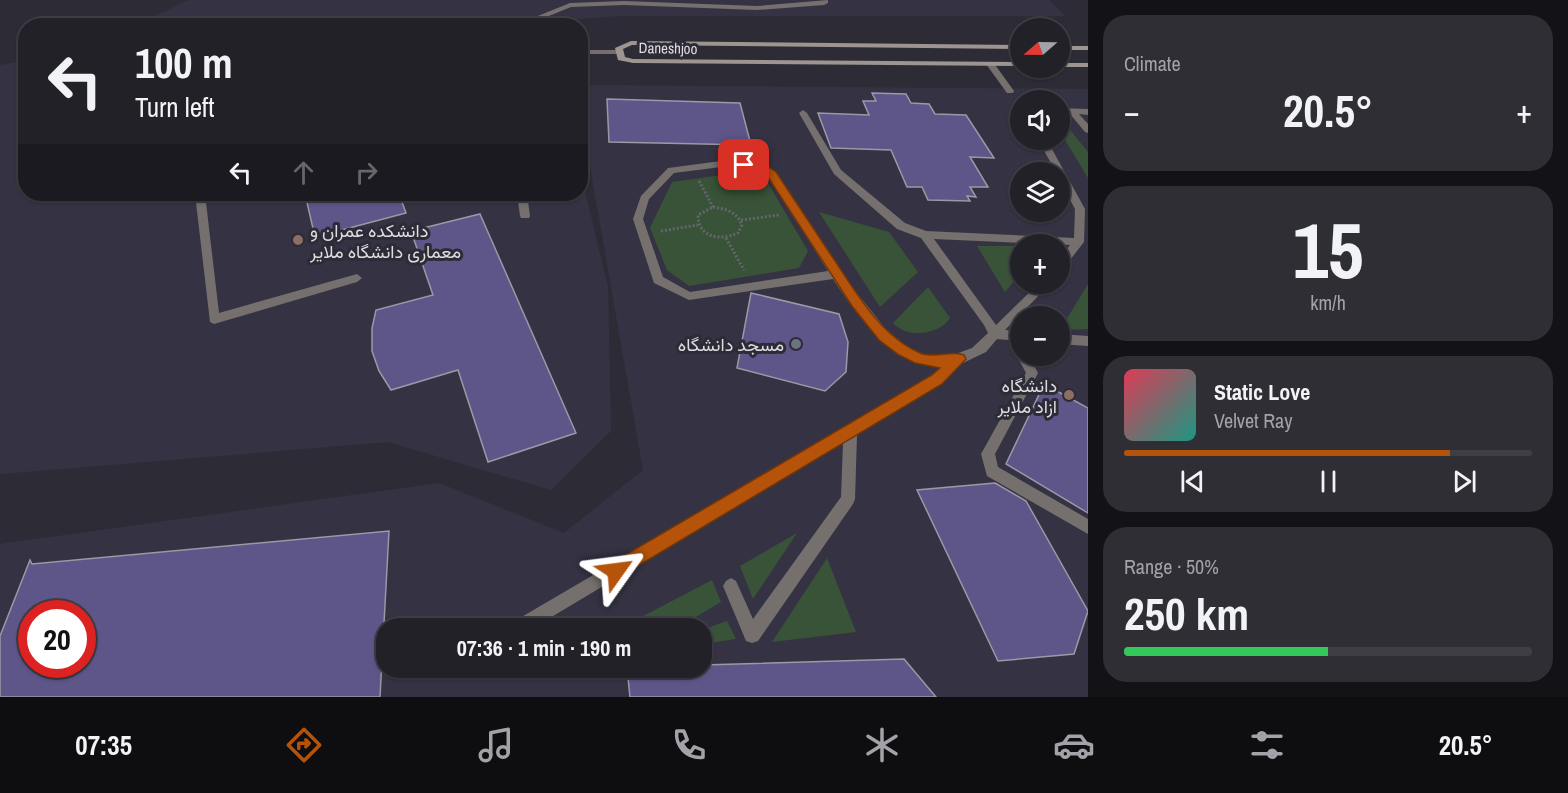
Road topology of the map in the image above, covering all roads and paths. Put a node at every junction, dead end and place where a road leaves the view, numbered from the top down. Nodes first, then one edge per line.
1 (824, 0) edge
2 (537, 18) edge
3 (1010, 47) edge
4 (1070, 48) edge
5 (1088, 48) edge
6 (588, 52) edge
7 (618, 52) junction
8 (990, 64) junction
9 (1010, 64) edge
10 (1070, 65) edge
11 (1088, 65) edge
12 (1010, 91) dead end
13 (1072, 111) joint
14 (1088, 112) edge
15 (802, 113) dead end
16 (1088, 130) edge
17 (1048, 150) edge
18 (697, 178) dead end
19 (201, 201) edge
20 (523, 201) edge
21 (712, 207) junction
22 (1080, 209) junction
23 (786, 214) dead end
24 (525, 216) dead end
25 (741, 220) junction
26 (1088, 224) edge
27 (698, 225) junction
28 (652, 232) dead end
29 (926, 235) junction
30 (726, 238) junction
31 (1079, 242) junction
32 (1070, 253) edge
33 (837, 274) junction
34 (748, 276) dead end
35 (357, 278) dead end
36 (1034, 294) edge
37 (994, 334) junction
38 (1010, 335) edge
39 (1070, 340) edge
40 (1088, 341) edge
41 (960, 359) junction
42 (1028, 366) edge
43 (850, 432) junction
44 (1088, 527) edge
45 (731, 586) dead end
46 (536, 618) edge

1 - 2 lane
3 - 7 main road, Daneshjoo
4 - 5 main road
6 - 7 lane
7 - 8 main road, Daneshjoo
8 - 9 main road, Daneshjoo
8 - 12 lane
10 - 11 main road
13 - 14 lane
13 - 16 lane
15 - 29 lane
17 - 22 lane
18 - 21 path
19 - 35 lane
20 - 24 lane
21 - 25 path
21 - 27 path
22 - 26 lane
22 - 31 lane
23 - 25 path
25 - 30 path
27 - 28 path
27 - 30 path
29 - 31 lane
29 - 37 lane
30 - 34 path
31 - 32 lane
33 - 33 lane
33 - 41 lane
36 - 37 lane
37 - 38 lane
37 - 41 lane
39 - 40 lane
41 - 43 lane
42 - 44 lane
43 - 45 lane
43 - 46 lane

